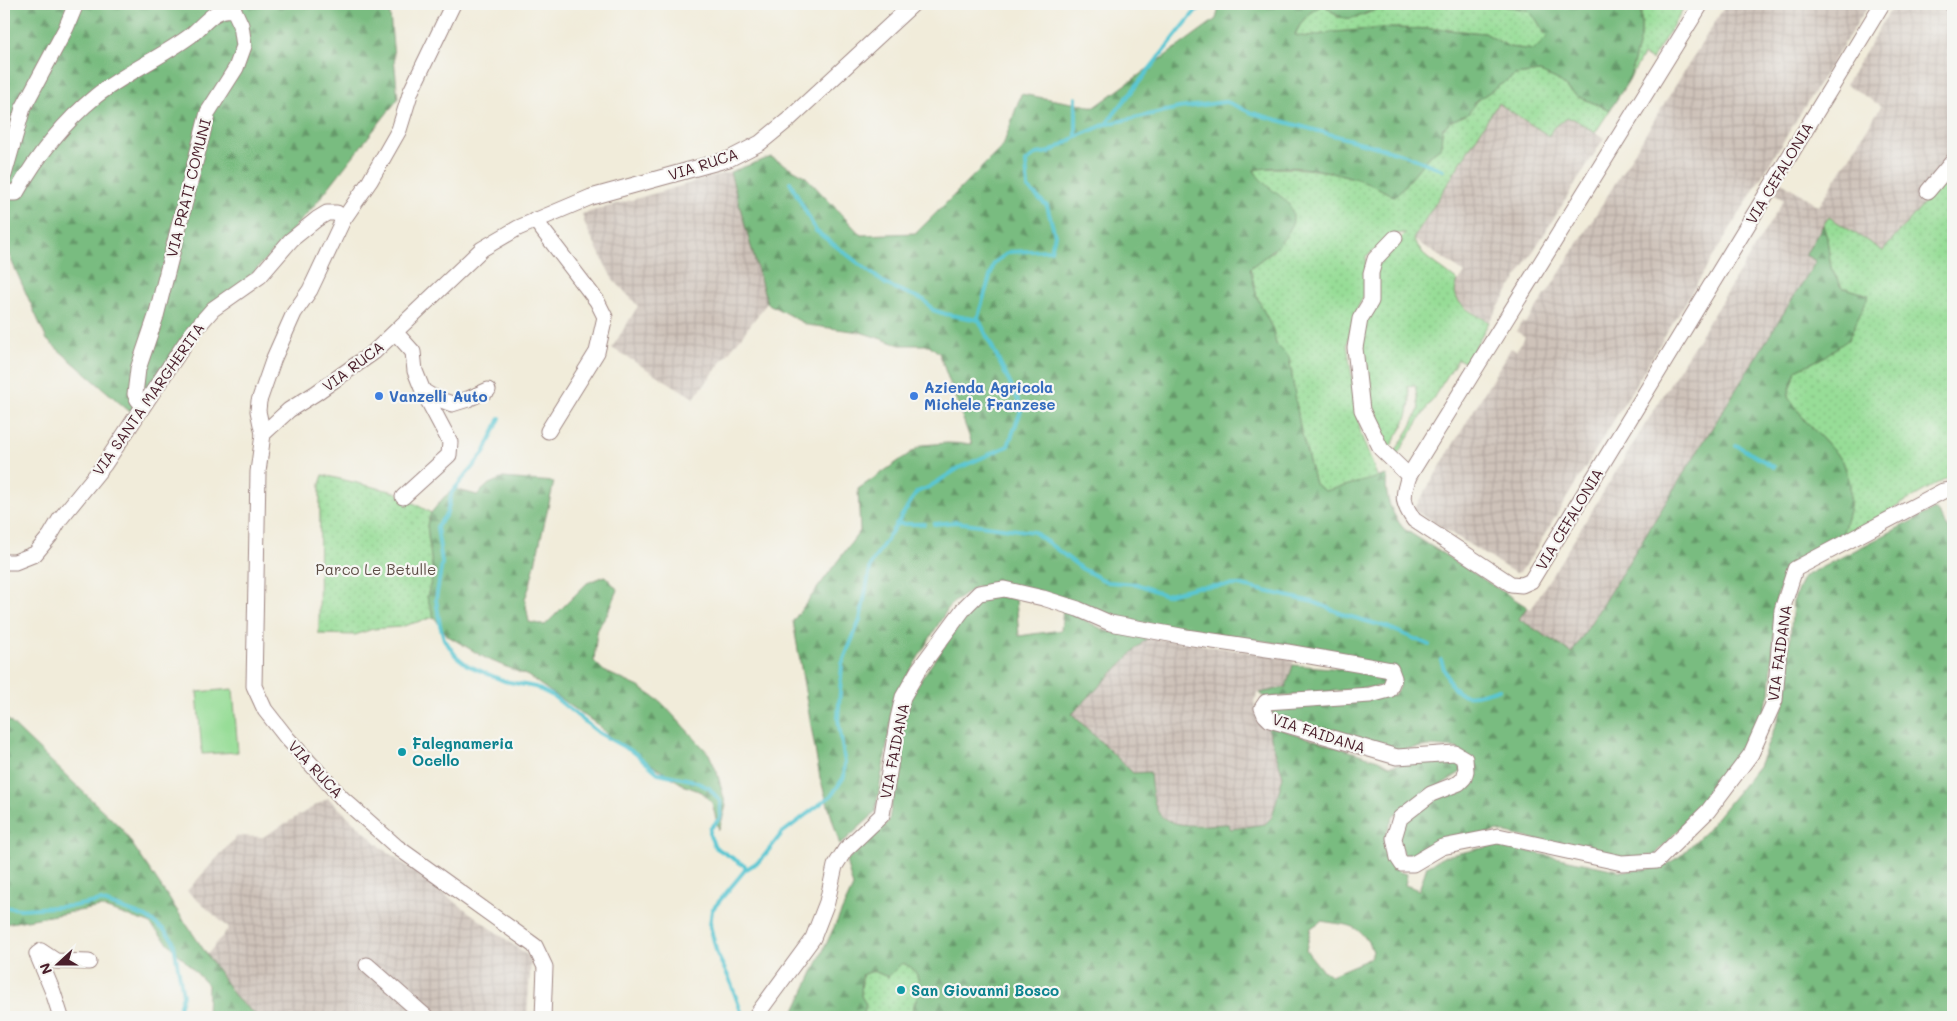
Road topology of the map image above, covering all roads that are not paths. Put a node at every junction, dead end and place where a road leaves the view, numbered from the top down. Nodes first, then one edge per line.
1 (76, 4) edge
2 (453, 4) edge
3 (913, 4) edge
4 (1702, 4) edge
5 (1882, 4) edge
6 (1953, 162) edge
7 (4, 174) edge
8 (4, 188) edge
9 (1928, 191) dead end
10 (343, 220) junction
11 (534, 220) junction
12 (1395, 238) dead end
13 (396, 333) junction
14 (488, 390) dead end
15 (423, 391) junction
16 (146, 402) junction
17 (548, 432) dead end
18 (263, 434) junction
19 (1409, 476) junction
20 (1953, 489) edge
21 (403, 497) dead end
22 (4, 562) edge
23 (88, 962) dead end
24 (368, 965) dead end
25 (61, 1017) edge
26 (426, 1017) edge
27 (543, 1017) edge
28 (755, 1017) edge

1 - 7 street
2 - 10 street
3 - 11 street, VIA RUCA
4 - 19 street, VIA CEFALONIA
5 - 19 street, VIA CEFALONIA
6 - 9 street
8 - 16 street, VIA PRATI COMUNI
10 - 16 street, VIA SANTA MARGHERITA
10 - 18 street, VIA RUCA
11 - 13 street, VIA RUCA
11 - 17 street
12 - 19 street
13 - 15 street
13 - 18 street, VIA RUCA
14 - 15 street
15 - 21 street
16 - 22 street, VIA SANTA MARGHERITA
18 - 27 street, VIA RUCA
20 - 28 street, VIA FAIDANA
23 - 25 street
24 - 26 street

